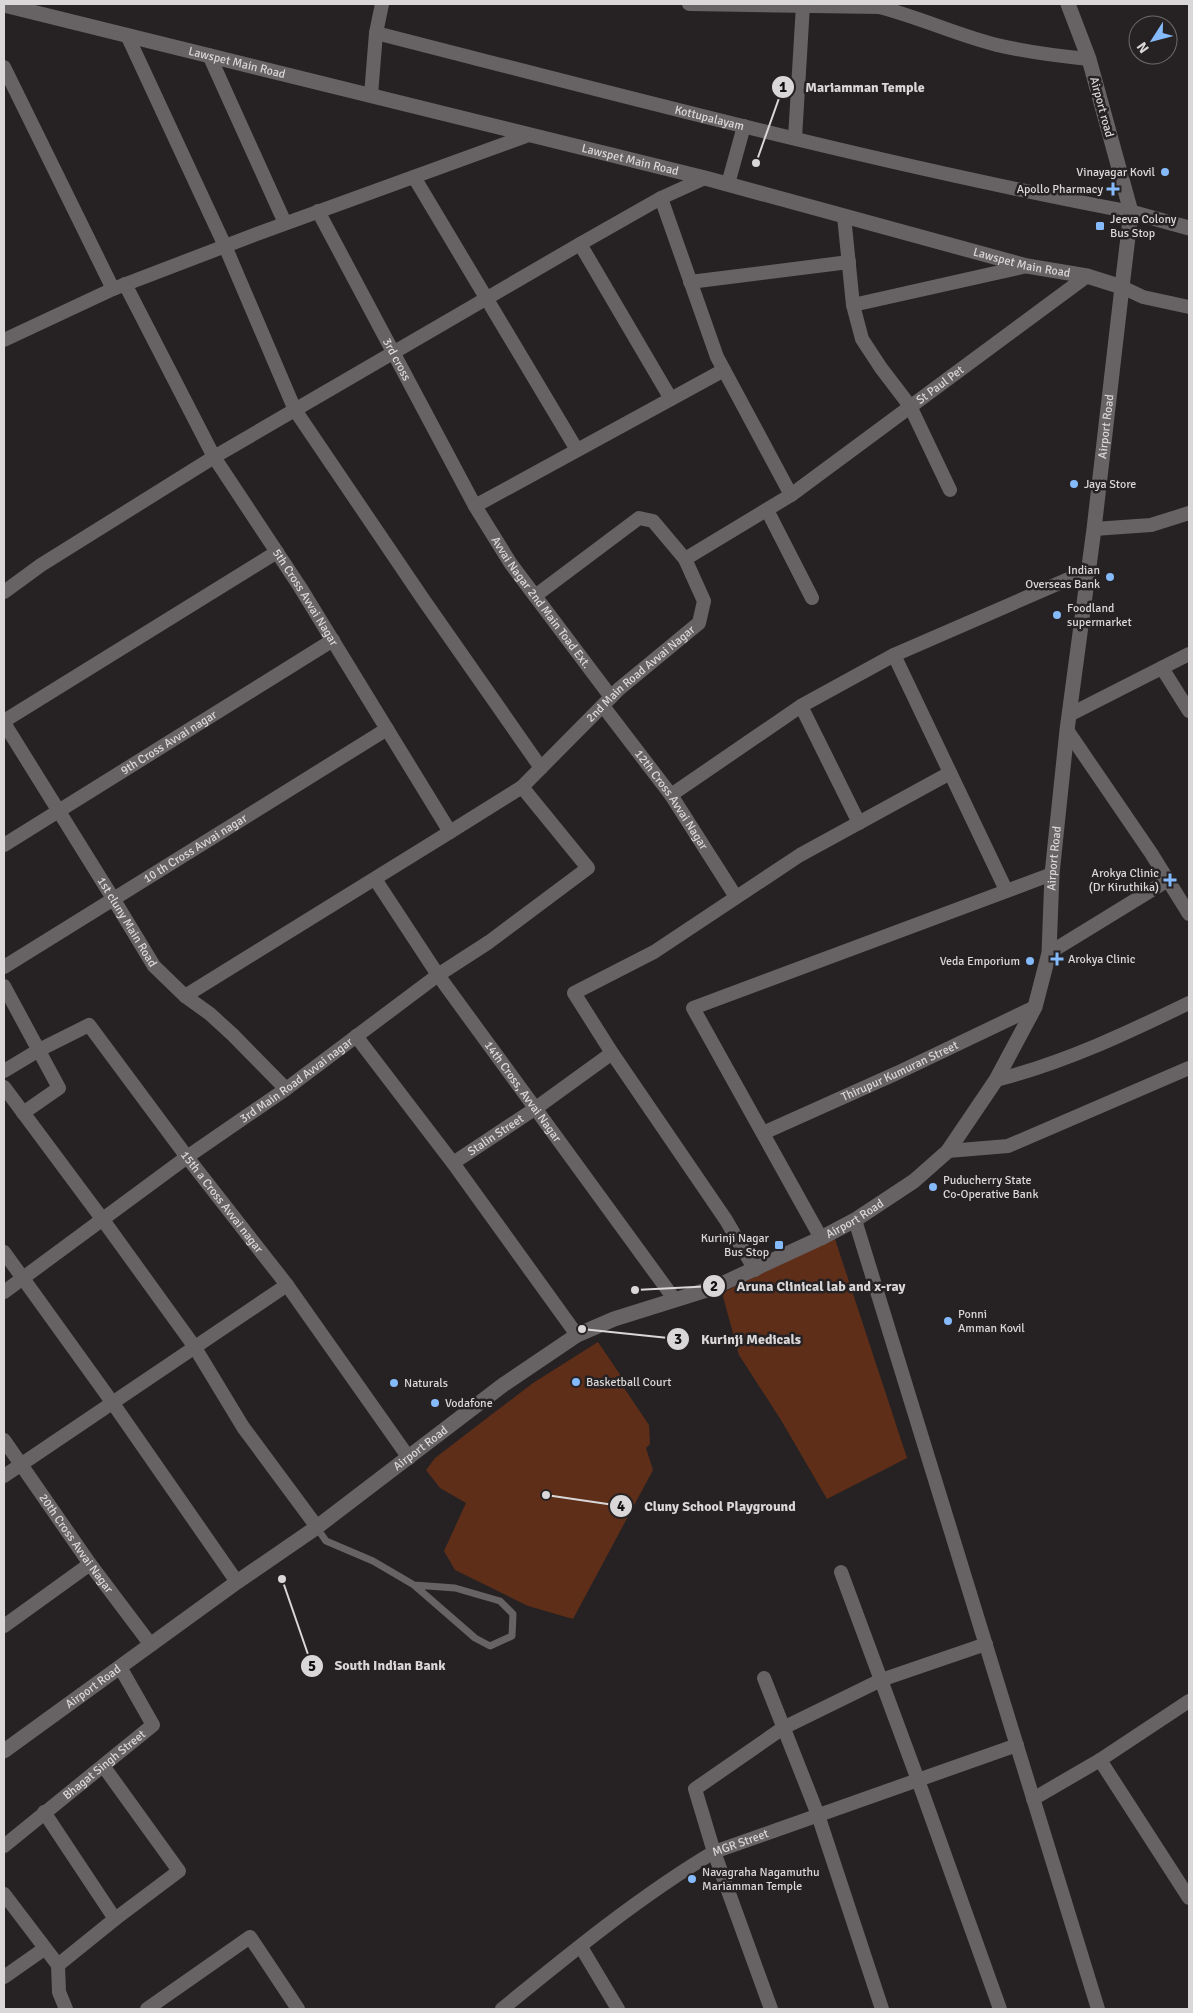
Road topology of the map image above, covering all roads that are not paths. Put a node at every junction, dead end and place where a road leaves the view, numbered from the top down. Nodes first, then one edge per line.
1 (382, 4) edge
2 (689, 4) edge
3 (725, 4) edge
4 (1068, 4) edge
5 (7, 5) edge
6 (803, 5) edge
7 (376, 33) junction
8 (127, 35) junction
9 (209, 55) junction
10 (1088, 59) junction
11 (4, 67) edge
12 (372, 95) junction
13 (744, 126) junction
14 (529, 135) junction
15 (795, 138) junction
16 (414, 177) junction
17 (705, 178) junction
18 (728, 184) junction
19 (661, 198) junction
20 (318, 211) junction
21 (1131, 212) junction
22 (844, 216) junction
23 (285, 223) junction
24 (1189, 228) edge
25 (580, 244) junction
26 (225, 246) junction
27 (849, 262) junction
28 (1027, 266) junction
29 (1087, 276) junction
30 (690, 282) junction
31 (119, 287) junction
32 (1122, 287) junction
33 (486, 297) junction
34 (853, 305) junction
35 (1189, 306) edge
36 (4, 340) edge
37 (392, 352) junction
38 (724, 370) junction
39 (671, 399) junction
40 (910, 406) junction
41 (296, 410) junction
42 (577, 450) junction
43 (214, 457) junction
44 (950, 490) dead end
45 (791, 495) junction
46 (475, 506) junction
47 (767, 510) junction
48 (1189, 513) edge
49 (1094, 529) junction
50 (277, 552) junction
51 (685, 559) junction
52 (1087, 571) junction
53 (4, 592) edge
54 (535, 596) junction
55 (812, 598) dead end
56 (333, 640) junction
57 (1189, 654) edge
58 (894, 655) junction
59 (1162, 668) junction
60 (607, 702) junction
61 (801, 706) junction
62 (1189, 711) edge
63 (4, 722) edge
64 (1068, 722) junction
65 (387, 729) junction
66 (541, 768) junction
67 (950, 773) junction
68 (522, 787) junction
69 (671, 795) junction
70 (59, 811) junction
71 (859, 823) junction
72 (450, 832) junction
73 (4, 845) edge
74 (1052, 874) junction
75 (375, 879) junction
76 (1168, 880) junction
77 (1006, 890) junction
78 (736, 897) junction
79 (114, 900) junction
80 (1189, 914) edge
81 (1048, 953) junction
82 (4, 967) edge
83 (438, 975) junction
84 (4, 986) edge
85 (185, 996) junction
86 (1189, 1003) edge
87 (1035, 1007) junction
88 (356, 1036) junction
89 (39, 1050) junction
90 (612, 1054) junction
91 (1189, 1068) edge
92 (4, 1071) edge
93 (996, 1080) junction
94 (4, 1087) edge
95 (286, 1089) junction
96 (536, 1108) junction
97 (23, 1113) junction
98 (762, 1133) junction
99 (948, 1151) junction
100 (187, 1157) junction
101 (452, 1163) junction
102 (103, 1220) junction
103 (855, 1220) junction
104 (820, 1238) junction
105 (4, 1252) edge
106 (754, 1270) junction
107 (22, 1278) junction
108 (286, 1285) junction
109 (4, 1292) edge
110 (675, 1300) junction
111 (577, 1334) junction
112 (194, 1346) junction
113 (112, 1402) junction
114 (4, 1440) edge
115 (409, 1458) junction
116 (20, 1464) junction
117 (4, 1476) edge
118 (316, 1527) junction
119 (90, 1564) junction
120 (841, 1572) dead end
121 (237, 1582) junction
122 (414, 1585) junction
123 (4, 1626) edge
124 (986, 1644) junction
125 (151, 1645) junction
126 (120, 1668) junction
127 (764, 1678) dead end
128 (881, 1680) junction
129 (1189, 1701) edge
130 (783, 1728) junction
131 (1017, 1745) junction
132 (4, 1751) edge
133 (1100, 1760) junction
134 (104, 1767) junction
135 (918, 1780) junction
136 (1034, 1799) junction
137 (44, 1812) junction
138 (818, 1815) junction
139 (4, 1846) edge
140 (714, 1852) junction
141 (4, 1894) edge
142 (1189, 1898) edge
143 (115, 1919) junction
144 (581, 1947) junction
145 (44, 1949) junction
146 (58, 1965) junction
147 (4, 1977) edge
148 (511, 2006) edge
149 (66, 2009) edge
150 (147, 2009) edge
151 (298, 2009) edge
152 (618, 2009) edge
153 (770, 2009) edge
154 (882, 2009) edge
155 (1000, 2009) edge
156 (1098, 2009) edge

1 - 7 street
2 - 3 street
3 - 6 street
4 - 10 street, Airport road
5 - 8 street, Lawspet Main Road
6 - 10 street
6 - 15 street
7 - 12 street
7 - 13 street, Kottupalayam
8 - 9 street, Lawspet Main Road
8 - 26 street
9 - 12 street, Lawspet Main Road
9 - 23 street
10 - 21 street, Airport road
11 - 31 street, 5th Cross Avvai Nagar
12 - 14 street, Lawspet Main Road
13 - 15 street, Kottupalayam
13 - 18 street
14 - 16 street
14 - 17 street, Lawspet Main Road
15 - 21 street, Kottupalayam
16 - 20 street
16 - 33 street
17 - 18 street, Lawspet Main Road
17 - 19 street
18 - 22 street, Lawspet Main Road
19 - 25 street
19 - 30 street
20 - 23 street
20 - 37 street, 3rd cross
21 - 24 street
21 - 32 street
22 - 27 street
22 - 28 street, Lawspet Main Road
23 - 26 street
25 - 33 street
25 - 39 street
26 - 31 street
26 - 41 street
27 - 30 street
27 - 34 street
28 - 29 street, Lawspet Main Road
28 - 34 street
29 - 32 street, Lawspet Main Road
29 - 40 street, St Paul Pet
30 - 38 street
31 - 36 street
31 - 43 street, 5th Cross Avvai Nagar
32 - 35 street
32 - 49 street, Airport Road
33 - 37 street
33 - 42 street
34 - 40 street
37 - 41 street
37 - 46 street, 3rd cross
38 - 39 street
38 - 45 street
39 - 42 street
40 - 44 street
40 - 45 street, St Paul Pet
41 - 43 street
41 - 66 street
42 - 46 street
43 - 50 street, 5th Cross Avvai Nagar
43 - 53 street
45 - 47 street, St Paul Pet
46 - 54 street, Avvai Nagar 2nd Main Toad Ext.
47 - 51 street, St Paul Pet
47 - 55 street
48 - 49 street
49 - 52 street, Airport Road
50 - 56 street, 5th Cross Avvai Nagar
50 - 63 street
51 - 54 street, 2nd Main Road Avvai Nagar
51 - 60 street, 2nd Main Road Avvai Nagar
52 - 58 street
52 - 64 street, Airport Road
54 - 60 street, Avvai Nagar 2nd Main Toad Ext.
56 - 65 street, 5th Cross Avvai Nagar
56 - 70 street, 9th Cross Avvai nagar
57 - 59 street
58 - 61 street
58 - 67 street
59 - 62 street
59 - 64 street
60 - 66 street, 2nd Main Road Avvai Nagar
60 - 69 street, 12th Cross Avvai Nagar
61 - 69 street
61 - 71 street
63 - 70 street, 1st cluny Main Road
64 - 74 street, Airport Road
64 - 76 street
65 - 72 street, 5th Cross Avvai Nagar
65 - 79 street, 10 th Cross Avvai nagar
66 - 68 street, 2nd Main Road Avvai Nagar
67 - 71 street
67 - 77 street
68 - 72 street, 2nd Main Road Avvai Nagar
68 - 83 street, 3rd Main Road Avvai nagar
69 - 78 street, 12th Cross Avvai Nagar
70 - 73 street, 9th Cross Avvai nagar
70 - 79 street, 1st cluny Main Road
71 - 78 street
72 - 75 street
74 - 77 street
74 - 81 street, Airport Road
75 - 83 street, 14th Cross, Avvai Nagar
75 - 85 street
76 - 80 street
76 - 81 street
77 - 98 street
78 - 90 street
79 - 82 street, 10 th Cross Avvai nagar
79 - 85 street, 1st cluny Main Road
81 - 87 street, Airport Road
83 - 88 street, 3rd Main Road Avvai nagar
83 - 96 street, 14th Cross, Avvai Nagar
84 - 89 street
85 - 95 street, 1st cluny Main Road
86 - 93 street
87 - 93 street, Airport Road
87 - 98 street, Thirupur Kumuran Street
88 - 95 street, 3rd Main Road Avvai nagar
88 - 101 street
89 - 92 street, 15th a Cross Avvai nagar
89 - 97 street
89 - 100 street, 15th a Cross Avvai nagar
90 - 96 street, Stalin Street
90 - 106 street
91 - 99 street
93 - 99 street, Airport Road
94 - 97 street
95 - 100 street, 3rd Main Road Avvai nagar
96 - 101 street, Stalin Street
96 - 110 street, 14th Cross, Avvai Nagar
97 - 102 street
98 - 104 street
99 - 103 street, Airport Road
100 - 102 street, 3rd Main Road Avvai nagar
100 - 108 street, 15th a Cross Avvai nagar
101 - 111 street
102 - 107 street, 3rd Main Road Avvai nagar
102 - 112 street
103 - 104 street, Airport Road
103 - 124 street
104 - 106 street, Airport Road
105 - 107 street
106 - 110 street, Airport Road
107 - 109 street, 3rd Main Road Avvai nagar
107 - 113 street
108 - 112 street
108 - 115 street, 15th a Cross Avvai nagar
110 - 111 street, Airport Road
111 - 115 street, Airport Road
112 - 113 street
112 - 118 street
113 - 116 street
113 - 121 street
114 - 116 street, 20th Cross Avvai Nagar
115 - 118 street, Airport Road
116 - 117 street
116 - 119 street, 20th Cross Avvai Nagar
118 - 121 street, Airport Road
118 - 122 lane
119 - 123 street
119 - 125 street, 20th Cross Avvai Nagar
120 - 128 street
121 - 125 street, Airport Road
122 - 122 lane
124 - 128 street
124 - 131 street
125 - 126 street, Airport Road
126 - 132 street, Airport Road
126 - 134 street, Bhagat Singh Street
127 - 130 street
128 - 130 street
128 - 135 street
129 - 133 street
130 - 138 street
130 - 140 street
131 - 135 street, MGR Street
131 - 136 street
133 - 136 street
133 - 142 street
134 - 137 street, Bhagat Singh Street
134 - 143 street
135 - 138 street, MGR Street
135 - 155 street
136 - 156 street
137 - 139 street, Bhagat Singh Street
137 - 143 street
138 - 140 street, MGR Street
138 - 154 street
140 - 144 street, MGR Street
140 - 153 street
141 - 145 street
143 - 146 street
144 - 148 street, MGR Street
144 - 152 street
145 - 146 street
145 - 147 street
146 - 149 street
150 - 151 street

